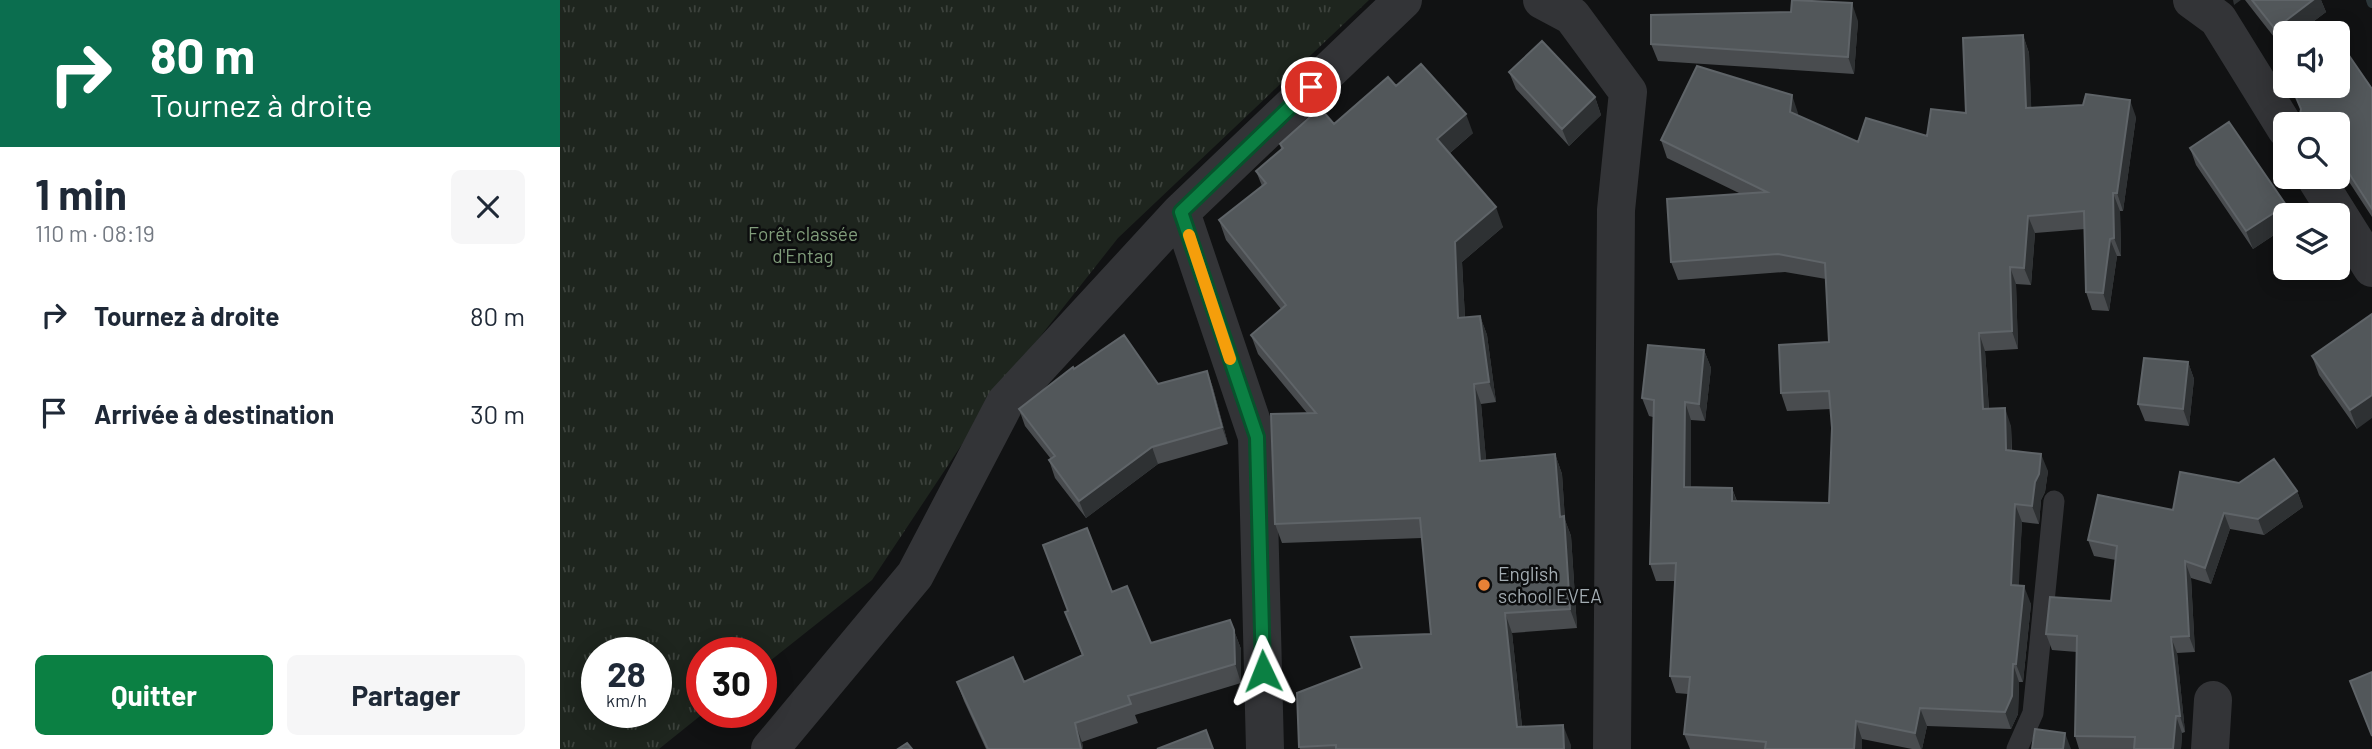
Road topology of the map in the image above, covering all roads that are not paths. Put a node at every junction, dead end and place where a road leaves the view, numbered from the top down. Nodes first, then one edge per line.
1 (1403, 0) edge
2 (2192, 0) edge
3 (1568, 5) edge
4 (2275, 112) edge
5 (2323, 189) edge
6 (1181, 212) junction
7 (2372, 268) edge
8 (2054, 501) dead end
9 (2213, 700) dead end
10 (771, 749) edge
11 (1265, 749) edge
12 (1612, 749) edge
13 (2017, 749) edge
14 (2210, 749) edge

1 - 6 street
2 - 4 street
3 - 12 street
5 - 7 street
6 - 10 street
6 - 11 street
8 - 13 lane
9 - 14 street

